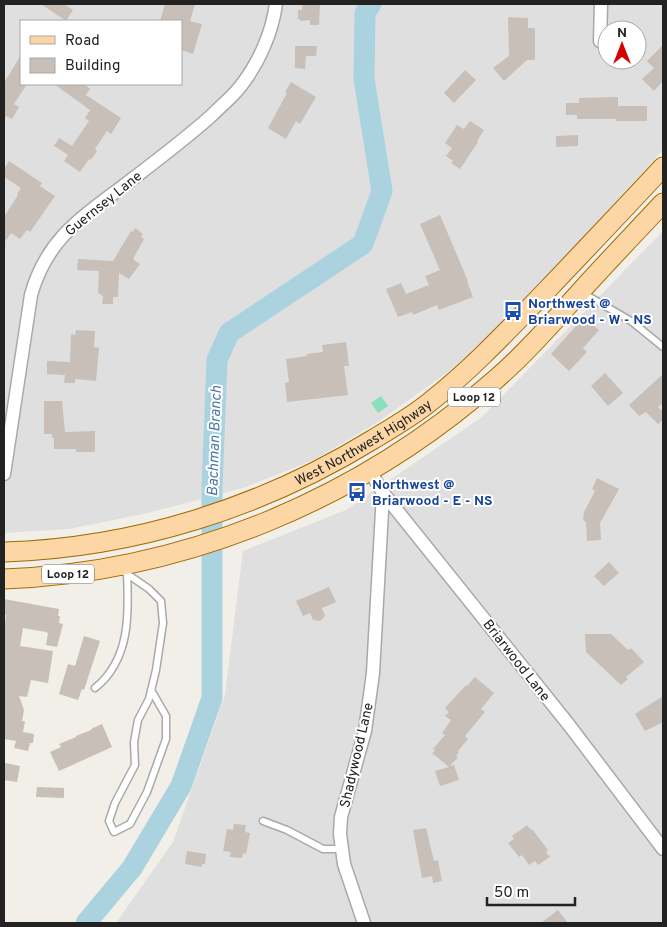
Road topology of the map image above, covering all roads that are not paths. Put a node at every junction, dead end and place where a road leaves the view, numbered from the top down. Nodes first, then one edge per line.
1 (276, 4) edge
2 (601, 4) edge
3 (601, 20) edge
4 (663, 167) edge
5 (663, 203) edge
6 (612, 222) junction
7 (630, 239) junction
8 (580, 292) junction
9 (663, 347) edge
10 (358, 448) junction
11 (370, 471) junction
12 (4, 474) edge
13 (383, 493) junction
14 (4, 552) edge
15 (125, 568) junction
16 (4, 579) edge
17 (95, 688) dead end
18 (151, 690) junction
19 (264, 821) dead end
20 (341, 849) junction
21 (663, 849) edge
22 (364, 923) edge

1 - 12 street, Guernsey Lane
2 - 3 street
4 - 6 main road, West Northwest Highway / Loop 12
5 - 7 main road, West Northwest Highway / Loop 12
6 - 7 main road
6 - 10 main road, West Northwest Highway / Loop 12
7 - 8 main road, West Northwest Highway / Loop 12
8 - 9 lane
8 - 11 main road, West Northwest Highway / Loop 12
10 - 11 main road
10 - 14 main road, West Northwest Highway / Loop 12
11 - 13 street, Briarwood Lane
11 - 15 main road, West Northwest Highway / Loop 12
13 - 20 street, Shadywood Lane
13 - 21 street, Briarwood Lane
15 - 16 main road, West Northwest Highway / Loop 12
15 - 17 lane
15 - 18 lane
18 - 18 lane
19 - 20 lane
20 - 22 street, Shadywood Lane

